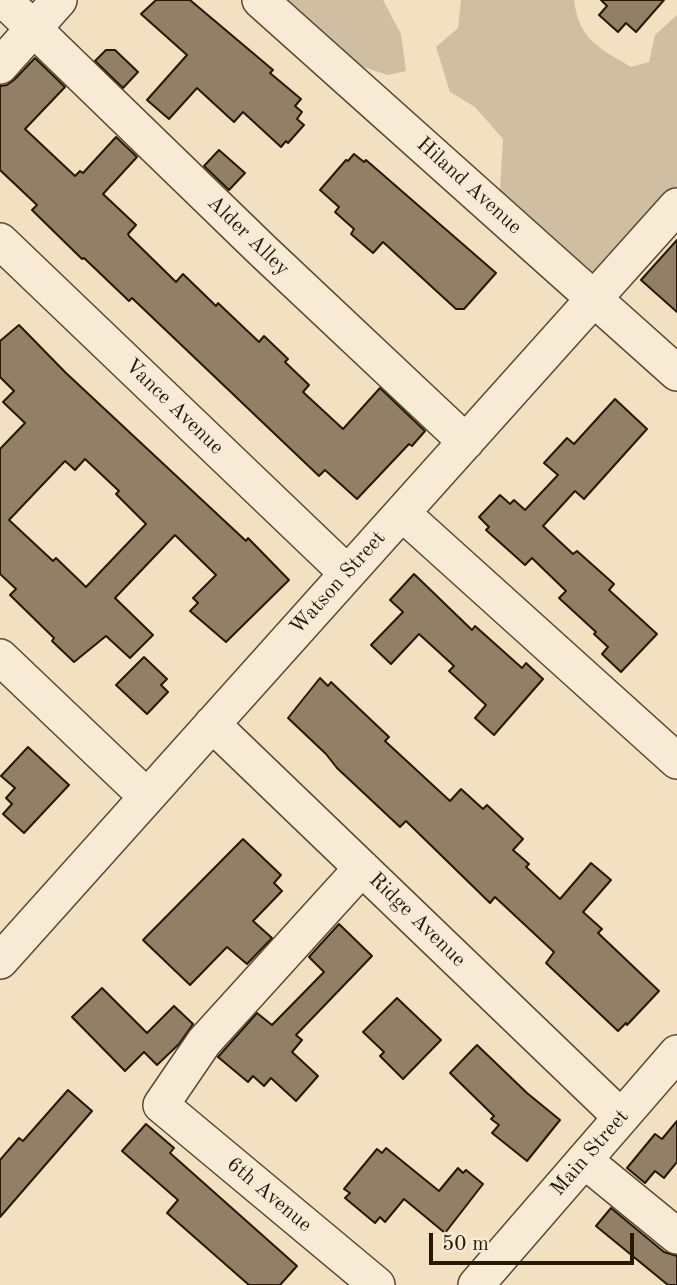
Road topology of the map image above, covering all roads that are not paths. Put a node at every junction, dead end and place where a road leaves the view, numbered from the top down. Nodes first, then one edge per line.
1 (4, 0) edge
2 (59, 0) edge
3 (260, 0) edge
4 (33, 28) junction
5 (0, 66) edge
6 (677, 206) edge
7 (0, 241) edge
8 (594, 299) junction
9 (677, 373) edge
10 (466, 442) junction
11 (402, 513) junction
12 (347, 573) junction
13 (0, 657) edge
14 (212, 724) junction
15 (677, 761) edge
16 (147, 797) junction
17 (362, 868) junction
18 (0, 961) edge
19 (677, 1053) edge
20 (621, 1117) junction
21 (584, 1160) junction
22 (677, 1236) edge
23 (377, 1285) edge
24 (476, 1285) edge

1 - 4 street, Alder Alley
2 - 4 street
3 - 8 street, Hiland Avenue
4 - 5 street
4 - 10 street, Alder Alley
6 - 8 street, Watson Street
7 - 12 street, Vance Avenue
8 - 9 street, Hiland Avenue
8 - 10 street, Watson Street
10 - 11 street, Watson Street
11 - 12 street, Watson Street
11 - 15 street
12 - 14 street, Watson Street
13 - 16 street
14 - 16 street, Watson Street
14 - 17 street, Ridge Avenue
16 - 18 street, Watson Street
17 - 20 street, Ridge Avenue
17 - 23 street, 6th Avenue
19 - 20 street, Main Street
20 - 21 street, Main Street
21 - 22 street
21 - 24 street, Main Street

